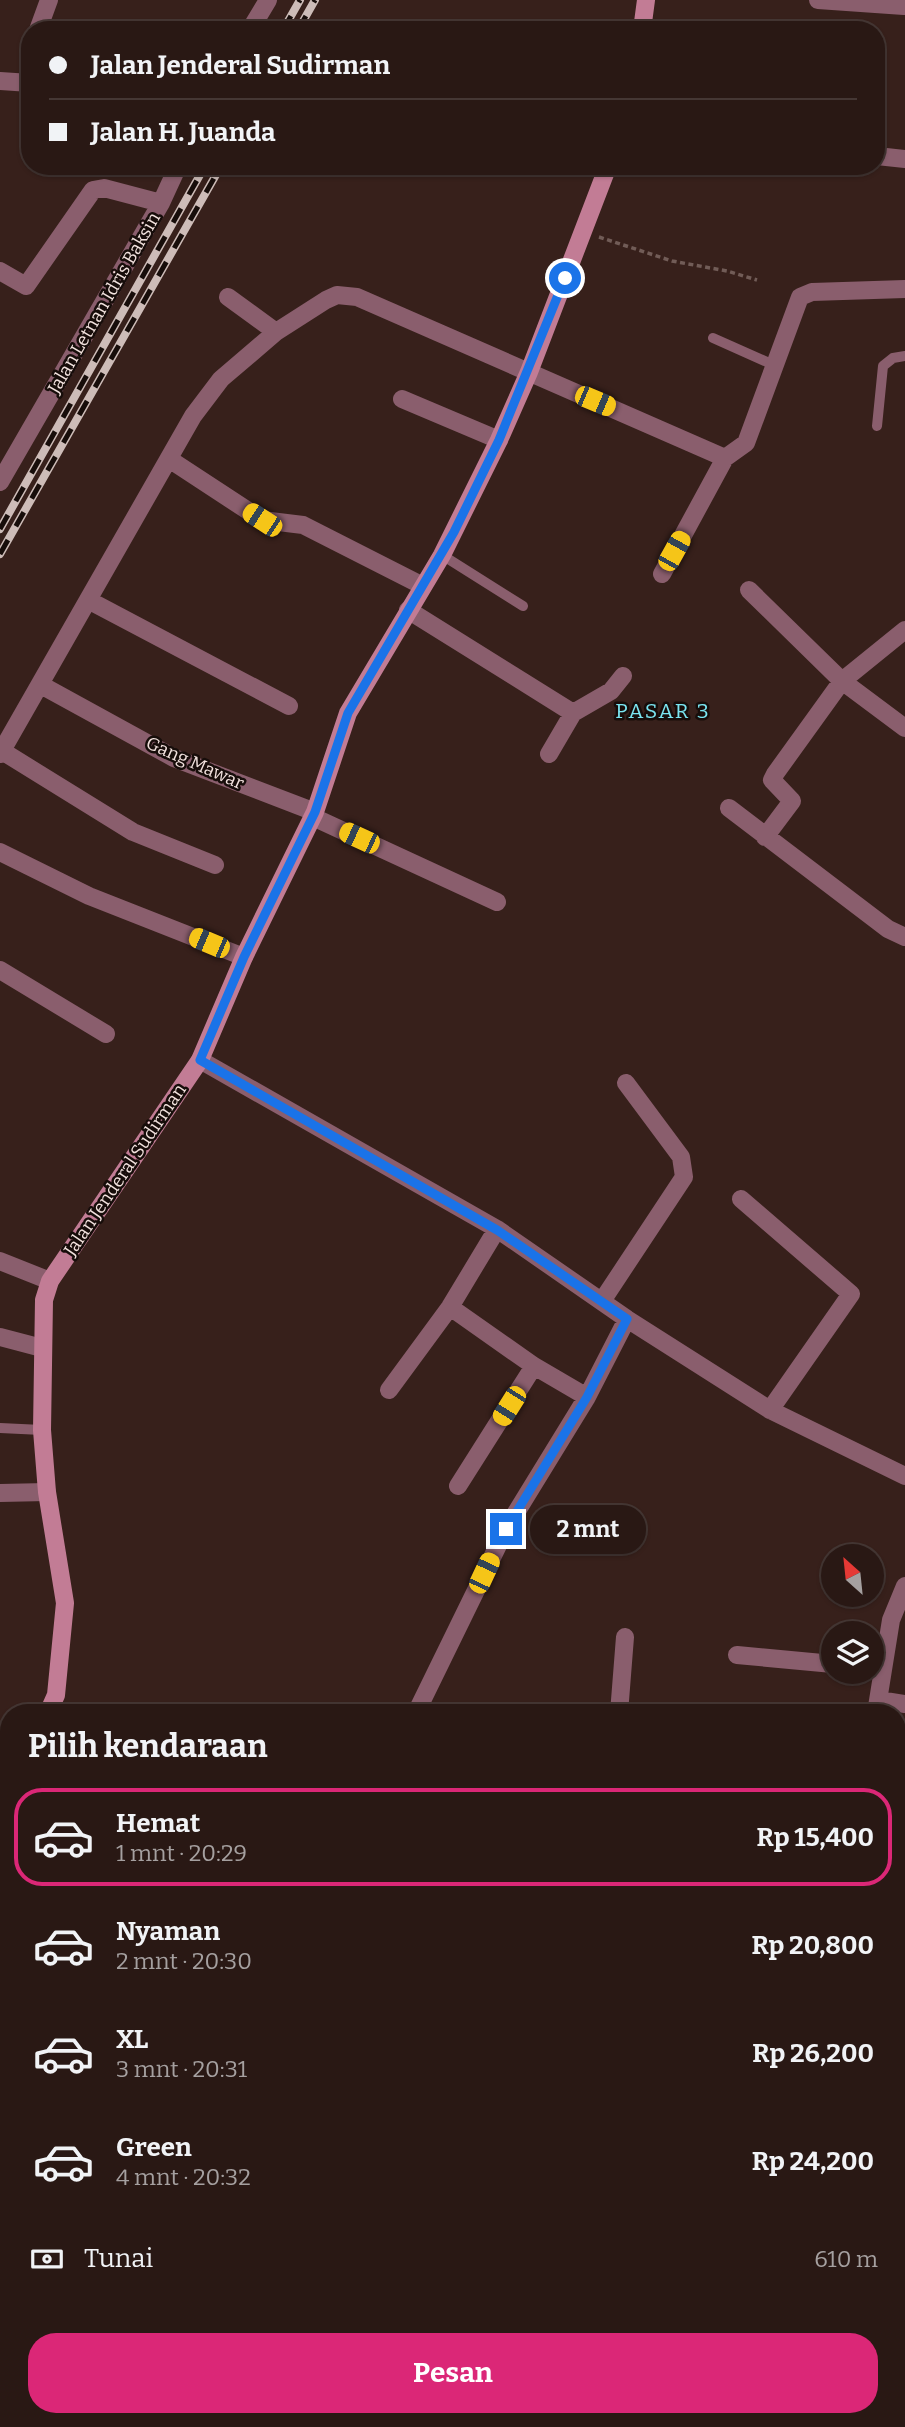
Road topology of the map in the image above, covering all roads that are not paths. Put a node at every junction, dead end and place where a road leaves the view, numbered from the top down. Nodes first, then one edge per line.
1 (49, 0) edge
2 (268, 0) edge
3 (646, 0) edge
4 (818, 0) edge
5 (904, 6) edge
6 (41, 21) edge
7 (255, 21) edge
8 (643, 21) edge
9 (0, 81) edge
10 (21, 82) edge
11 (885, 157) edge
12 (905, 159) edge
13 (174, 175) edge
14 (604, 175) edge
15 (161, 203) junction
16 (0, 271) edge
17 (905, 289) edge
18 (228, 297) dead end
19 (276, 332) junction
20 (713, 338) dead end
21 (905, 356) edge
22 (776, 366) junction
23 (529, 372) junction
24 (402, 400) dead end
25 (877, 426) dead end
26 (499, 440) junction
27 (725, 458) junction
28 (169, 460) junction
29 (0, 482) edge
30 (442, 555) junction
31 (662, 574) dead end
32 (424, 586) junction
33 (749, 590) dead end
34 (90, 601) junction
35 (523, 606) dead end
36 (408, 610) junction
37 (905, 630) edge
38 (623, 676) dead end
39 (842, 681) junction
40 (41, 685) junction
41 (289, 706) dead end
42 (573, 713) junction
43 (905, 728) edge
44 (1, 752) edge
45 (549, 754) dead end
46 (729, 808) dead end
47 (314, 814) junction
48 (765, 837) junction
49 (0, 852) edge
50 (215, 865) dead end
51 (497, 902) dead end
52 (905, 937) edge
53 (244, 957) junction
54 (0, 970) edge
55 (106, 1034) dead end
56 (200, 1060) junction
57 (626, 1083) dead end
58 (741, 1199) dead end
59 (497, 1230) junction
60 (0, 1261) edge
61 (51, 1280) junction
62 (602, 1301) junction
63 (450, 1307) junction
64 (627, 1319) junction
65 (0, 1337) edge
66 (42, 1348) junction
67 (534, 1366) junction
68 (389, 1390) dead end
69 (587, 1397) junction
70 (770, 1410) junction
71 (0, 1428) edge
72 (42, 1430) junction
73 (905, 1476) edge
74 (458, 1486) dead end
75 (47, 1492) junction
76 (0, 1493) edge
77 (905, 1586) edge
78 (625, 1637) dead end
79 (884, 1643) edge
80 (737, 1655) dead end
81 (821, 1663) edge
82 (876, 1684) edge
83 (52, 1704) edge
84 (427, 1704) edge
85 (620, 1704) edge
86 (877, 1704) edge

1 - 6 street
2 - 7 street
3 - 8 main road
4 - 5 street
9 - 10 street
11 - 12 street
13 - 15 street
14 - 23 main road, Jalan Jenderal Sudirman
15 - 16 street, Jalan Letnan Idris Baksin
15 - 29 street, Jalan Letnan Idris Baksin
17 - 22 street
18 - 19 street
19 - 23 street
19 - 28 street
20 - 22 lane
21 - 25 lane
22 - 27 street
23 - 26 main road, Jalan Jenderal Sudirman
23 - 27 street
24 - 26 street
26 - 30 main road, Jalan Jenderal Sudirman
27 - 31 street
28 - 32 street
28 - 34 street
30 - 32 main road, Jalan Jenderal Sudirman
30 - 35 lane
32 - 36 main road, Jalan Jenderal Sudirman
33 - 39 street
34 - 40 street
34 - 41 street
36 - 42 street
36 - 47 main road, Jalan Jenderal Sudirman
37 - 39 street
38 - 42 street
39 - 43 street
39 - 48 street
40 - 44 street
40 - 47 street, Gang Mawar
42 - 45 street
44 - 50 street
46 - 48 street
47 - 51 street, Gang Mawar
47 - 53 main road, Jalan Jenderal Sudirman
48 - 52 street
49 - 53 street
53 - 56 main road, Jalan Jenderal Sudirman
54 - 55 street
56 - 59 street
56 - 61 main road, Jalan Jenderal Sudirman
57 - 62 street
58 - 70 street
59 - 62 street
59 - 63 street
60 - 61 street
61 - 66 main road, Jalan Jenderal Sudirman
62 - 64 street
63 - 67 street
63 - 68 street
64 - 69 street
64 - 70 street
65 - 66 street
66 - 72 main road, Jalan Jenderal Sudirman
67 - 69 street
67 - 74 street
69 - 84 street
70 - 73 street
71 - 72 lane
72 - 75 main road, Jalan Jenderal Sudirman
75 - 76 street
75 - 83 main road, Jalan Jenderal Sudirman
77 - 79 street
78 - 85 street
80 - 81 street
82 - 86 street

